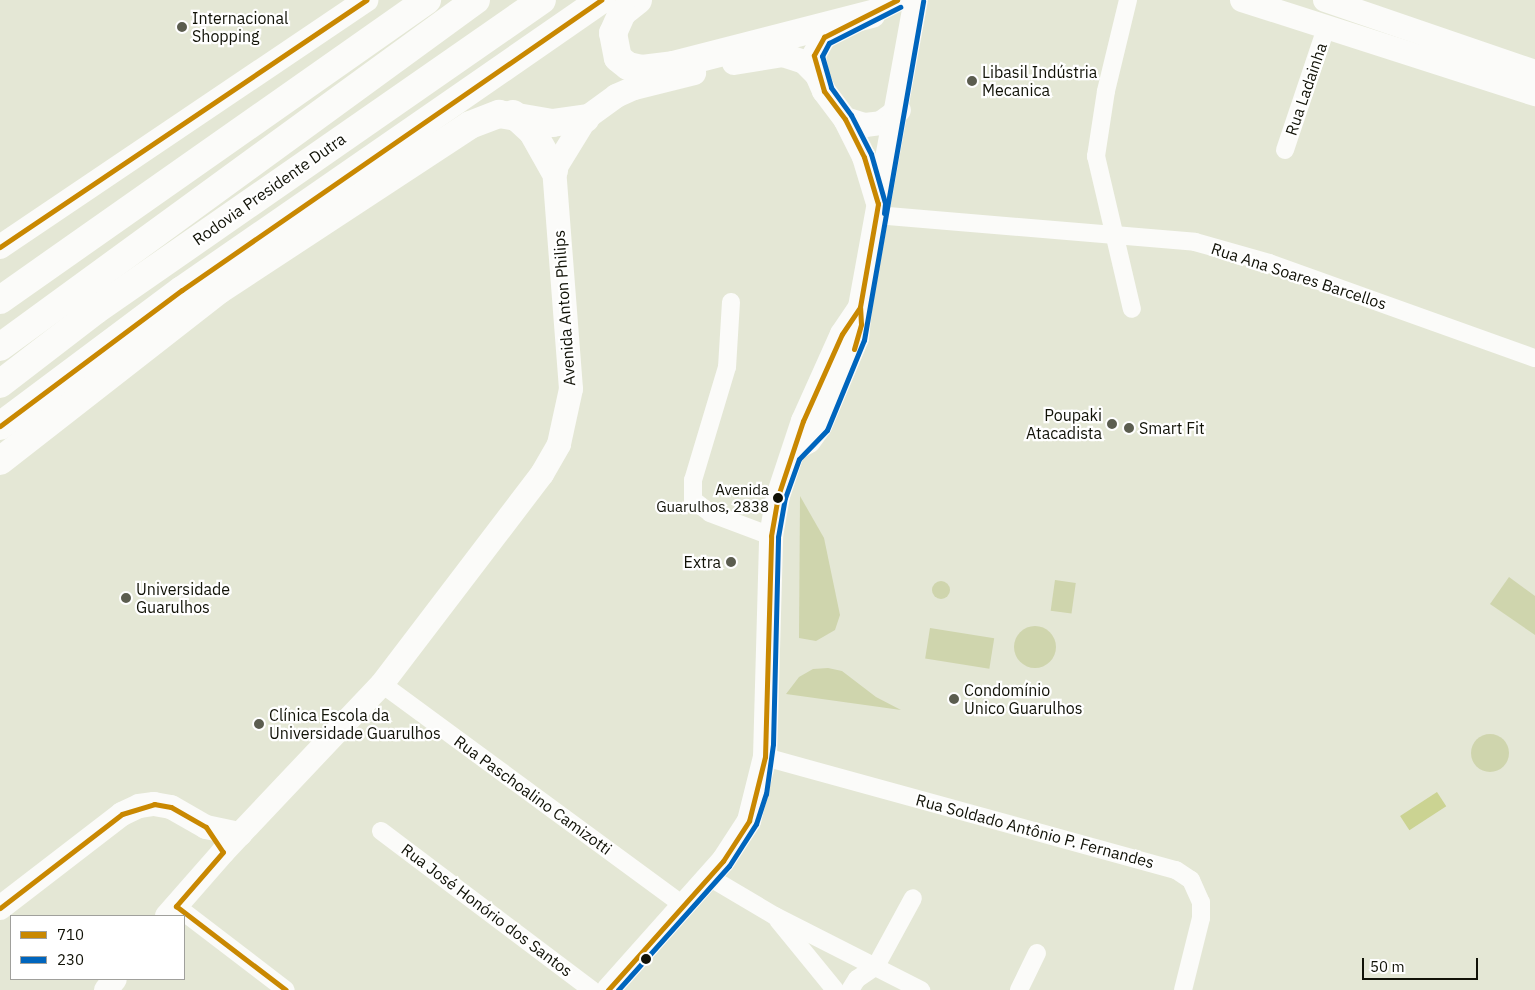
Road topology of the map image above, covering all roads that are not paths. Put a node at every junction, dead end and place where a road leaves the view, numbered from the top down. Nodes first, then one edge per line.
1 (366, 0) edge
2 (426, 0) edge
3 (476, 0) edge
4 (542, 0) edge
5 (601, 0) edge
6 (638, 0) edge
7 (897, 0) edge
8 (916, 0) edge
9 (1128, 0) edge
10 (1242, 0) edge
11 (1325, 0) edge
12 (872, 14) junction
13 (1326, 28) junction
14 (1535, 72) edge
15 (817, 75) junction
16 (1535, 94) edge
17 (899, 110) junction
18 (513, 114) junction
19 (586, 118) junction
20 (845, 119) junction
21 (1285, 150) dead end
22 (554, 170) junction
23 (877, 209) junction
24 (1116, 233) junction
25 (0, 247) edge
26 (0, 300) edge
27 (731, 302) dead end
28 (1132, 309) dead end
29 (0, 347) edge
30 (1535, 358) edge
31 (0, 384) edge
32 (0, 426) edge
33 (0, 461) edge
34 (771, 536) junction
35 (382, 684) junction
36 (765, 757) junction
37 (206, 827) junction
38 (381, 831) dead end
39 (240, 834) junction
40 (223, 852) junction
41 (709, 878) junction
42 (913, 898) dead end
43 (684, 906) junction
44 (0, 908) edge
45 (171, 911) edge
46 (775, 916) junction
47 (185, 921) edge
48 (1037, 953) dead end
49 (876, 966) junction
50 (114, 980) edge
51 (106, 990) edge
52 (286, 990) edge
53 (592, 990) edge
54 (608, 990) edge
55 (835, 990) edge
56 (850, 990) edge
57 (921, 990) edge
58 (1020, 990) edge
59 (1183, 990) edge

1 - 25 street
2 - 26 highway
3 - 29 highway, Rodovia Presidente Dutra
4 - 31 highway, Rodovia Presidente Dutra
5 - 32 highway, Rodovia Presidente Dutra
6 - 12 highway
7 - 12 street
8 - 17 street
9 - 24 street
10 - 13 street
11 - 14 street
12 - 15 street
13 - 16 street
13 - 21 street, Rua Ladainha
15 - 19 street
15 - 20 street
17 - 20 street
17 - 23 street
18 - 19 highway
18 - 22 highway
18 - 33 highway
19 - 22 street
20 - 23 street
22 - 35 street, Avenida Anton Philips
23 - 24 street, Rua Ana Soares Barcellos
23 - 34 street
24 - 28 street
24 - 30 street, Rua Ana Soares Barcellos
27 - 34 street
34 - 36 street
35 - 39 street, Avenida Anton Philips
35 - 43 street, Rua Paschoalino Camizotti
36 - 41 street
36 - 59 street, Rua Soldado Antônio P. Fernandes
37 - 39 street
37 - 40 street
37 - 44 street
38 - 53 street, Rua José Honório dos Santos
39 - 40 street, Avenida Anton Philips
40 - 45 street, Avenida Anton Philips
41 - 43 street
41 - 46 street
42 - 49 street
43 - 54 street
46 - 49 street
46 - 55 street
47 - 52 street
48 - 58 street
49 - 56 street
49 - 57 street
50 - 51 street

